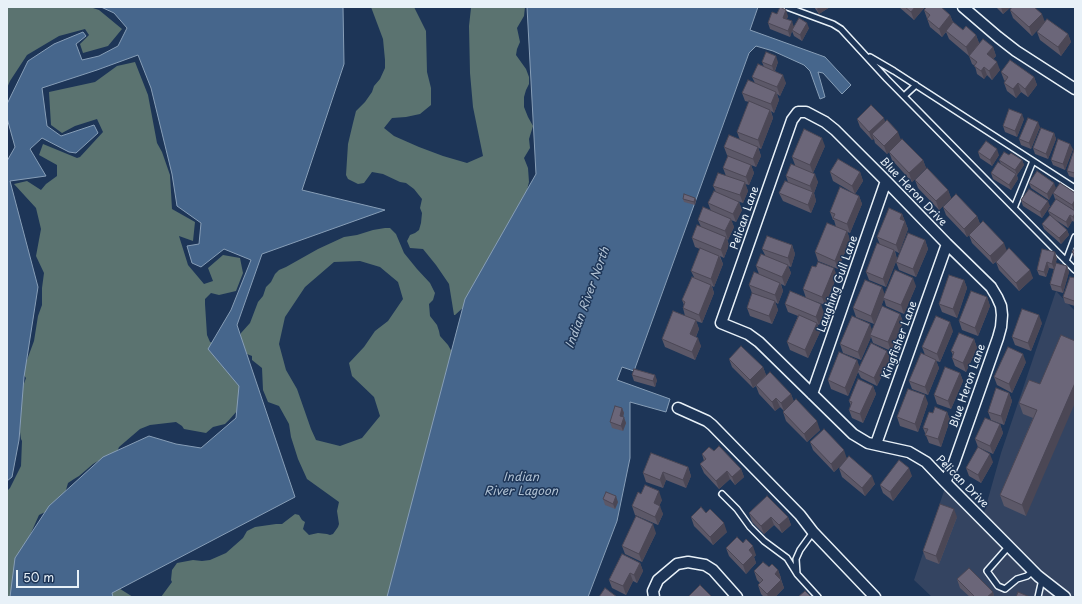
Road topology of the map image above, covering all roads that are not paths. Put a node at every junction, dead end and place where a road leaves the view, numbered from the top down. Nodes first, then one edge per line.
1 (787, 7) edge
2 (963, 7) edge
3 (866, 55) junction
4 (916, 85) junction
5 (1075, 89) edge
6 (904, 96) junction
7 (806, 112) joint
8 (1033, 161) junction
9 (886, 181) junction
10 (1075, 188) edge
11 (1014, 208) junction
12 (1075, 237) edge
13 (947, 244) junction
14 (1066, 261) junction
15 (1075, 270) edge
16 (997, 296) joint
17 (739, 330) joint
18 (812, 394) junction
19 (678, 408) dead end
20 (876, 444) junction
21 (946, 482) junction
22 (722, 494) dead end
23 (813, 532) junction
24 (1009, 546) junction
25 (1033, 571) junction
26 (797, 574) junction
27 (1042, 579) junction
28 (654, 597) edge
29 (737, 597) edge
30 (818, 597) edge
31 (876, 597) edge
32 (1038, 597) edge
33 (1065, 597) edge

1 - 3 lane
2 - 5 street
3 - 4 lane
3 - 6 lane
4 - 6 lane
4 - 8 lane
6 - 11 lane
7 - 9 street, Blue Heron Drive
7 - 17 street, Pelican Lane
8 - 10 lane
8 - 11 lane
9 - 13 street, Blue Heron Drive
9 - 18 street, Laughing Gull Lane
11 - 14 lane
12 - 14 lane
13 - 16 street, Blue Heron Drive
13 - 20 street, Kingfisher Lane
14 - 15 lane
16 - 21 street, Blue Heron Lane
17 - 18 street, Pelican Drive
18 - 20 street, Pelican Drive
19 - 23 street
20 - 21 street, Pelican Drive
21 - 24 street, Pelican Drive
22 - 26 lane
23 - 26 lane
23 - 31 street
24 - 25 street, Pelican Drive
24 - 25 lane
25 - 27 street, Pelican Drive
26 - 30 lane
27 - 32 lane
27 - 33 street, Pelican Drive
28 - 29 street

